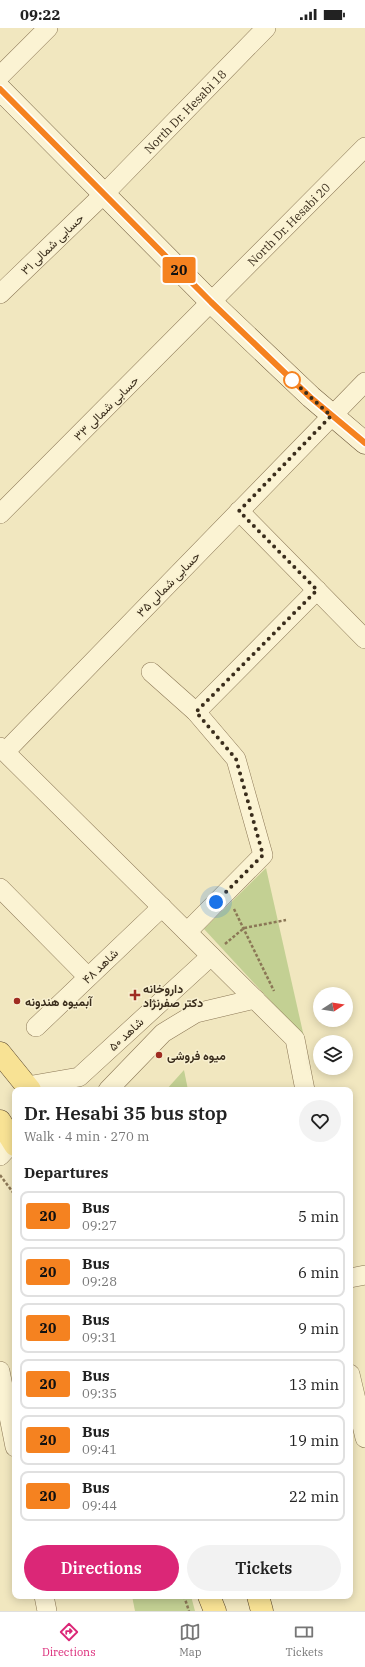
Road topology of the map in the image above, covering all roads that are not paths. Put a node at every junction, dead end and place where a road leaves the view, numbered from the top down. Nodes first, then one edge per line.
1 (48, 28) edge
2 (266, 28) edge
3 (0, 76) edge
4 (0, 89) edge
5 (365, 147) edge
6 (104, 194) junction
7 (0, 294) edge
8 (211, 302) junction
9 (365, 382) edge
10 (331, 416) junction
11 (365, 443) edge
12 (239, 511) junction
13 (0, 514) edge
14 (317, 590) junction
15 (365, 639) edge
16 (151, 672) dead end
17 (196, 712) junction
18 (2, 749) edge
19 (0, 888) edge
20 (162, 907) junction
21 (187, 932) junction
22 (211, 956) junction
23 (88, 977) junction
24 (256, 999) junction
25 (36, 1027) dead end
26 (0, 1053) edge
27 (80, 1084) edge
28 (27, 1087) edge
29 (41, 1087) edge
30 (111, 1087) edge
31 (304, 1087) edge
32 (0, 1121) edge
33 (9, 1147) edge
34 (365, 1275) edge
35 (353, 1277) edge
36 (0, 1371) edge
37 (353, 1387) edge
38 (12, 1432) edge
39 (365, 1438) edge
40 (45, 1599) edge
41 (210, 1599) edge
42 (259, 1599) edge
43 (47, 1611) edge
44 (215, 1611) edge
45 (262, 1611) edge

1 - 3 street
2 - 6 street, North Dr. Hesabi 18
4 - 6 street
5 - 8 street, North Dr. Hesabi 20
6 - 7 street, حسابی شمالی ۳۱
6 - 8 street
8 - 10 street
8 - 13 street, حسابی شمالی ۳۳
9 - 10 street, حسابی شمالی ۳۵
10 - 11 street
10 - 12 street, حسابی شمالی ۳۵
12 - 14 street
12 - 18 street, حسابی شمالی ۳۵
14 - 15 street
14 - 17 street
16 - 17 street
17 - 21 street
18 - 20 street
19 - 23 street
20 - 21 street
20 - 23 street, شاهد ۴۸
21 - 22 street
22 - 24 street
22 - 27 street, شاهد ۵۰
23 - 25 street, شاهد ۴۸
24 - 30 street, شاهد ۵۰
24 - 31 street
26 - 28 main road
27 - 29 street, شاهد ۵۰
32 - 33 main road
34 - 35 street
36 - 38 street
37 - 39 street
40 - 43 street
41 - 44 main road
42 - 45 main road

